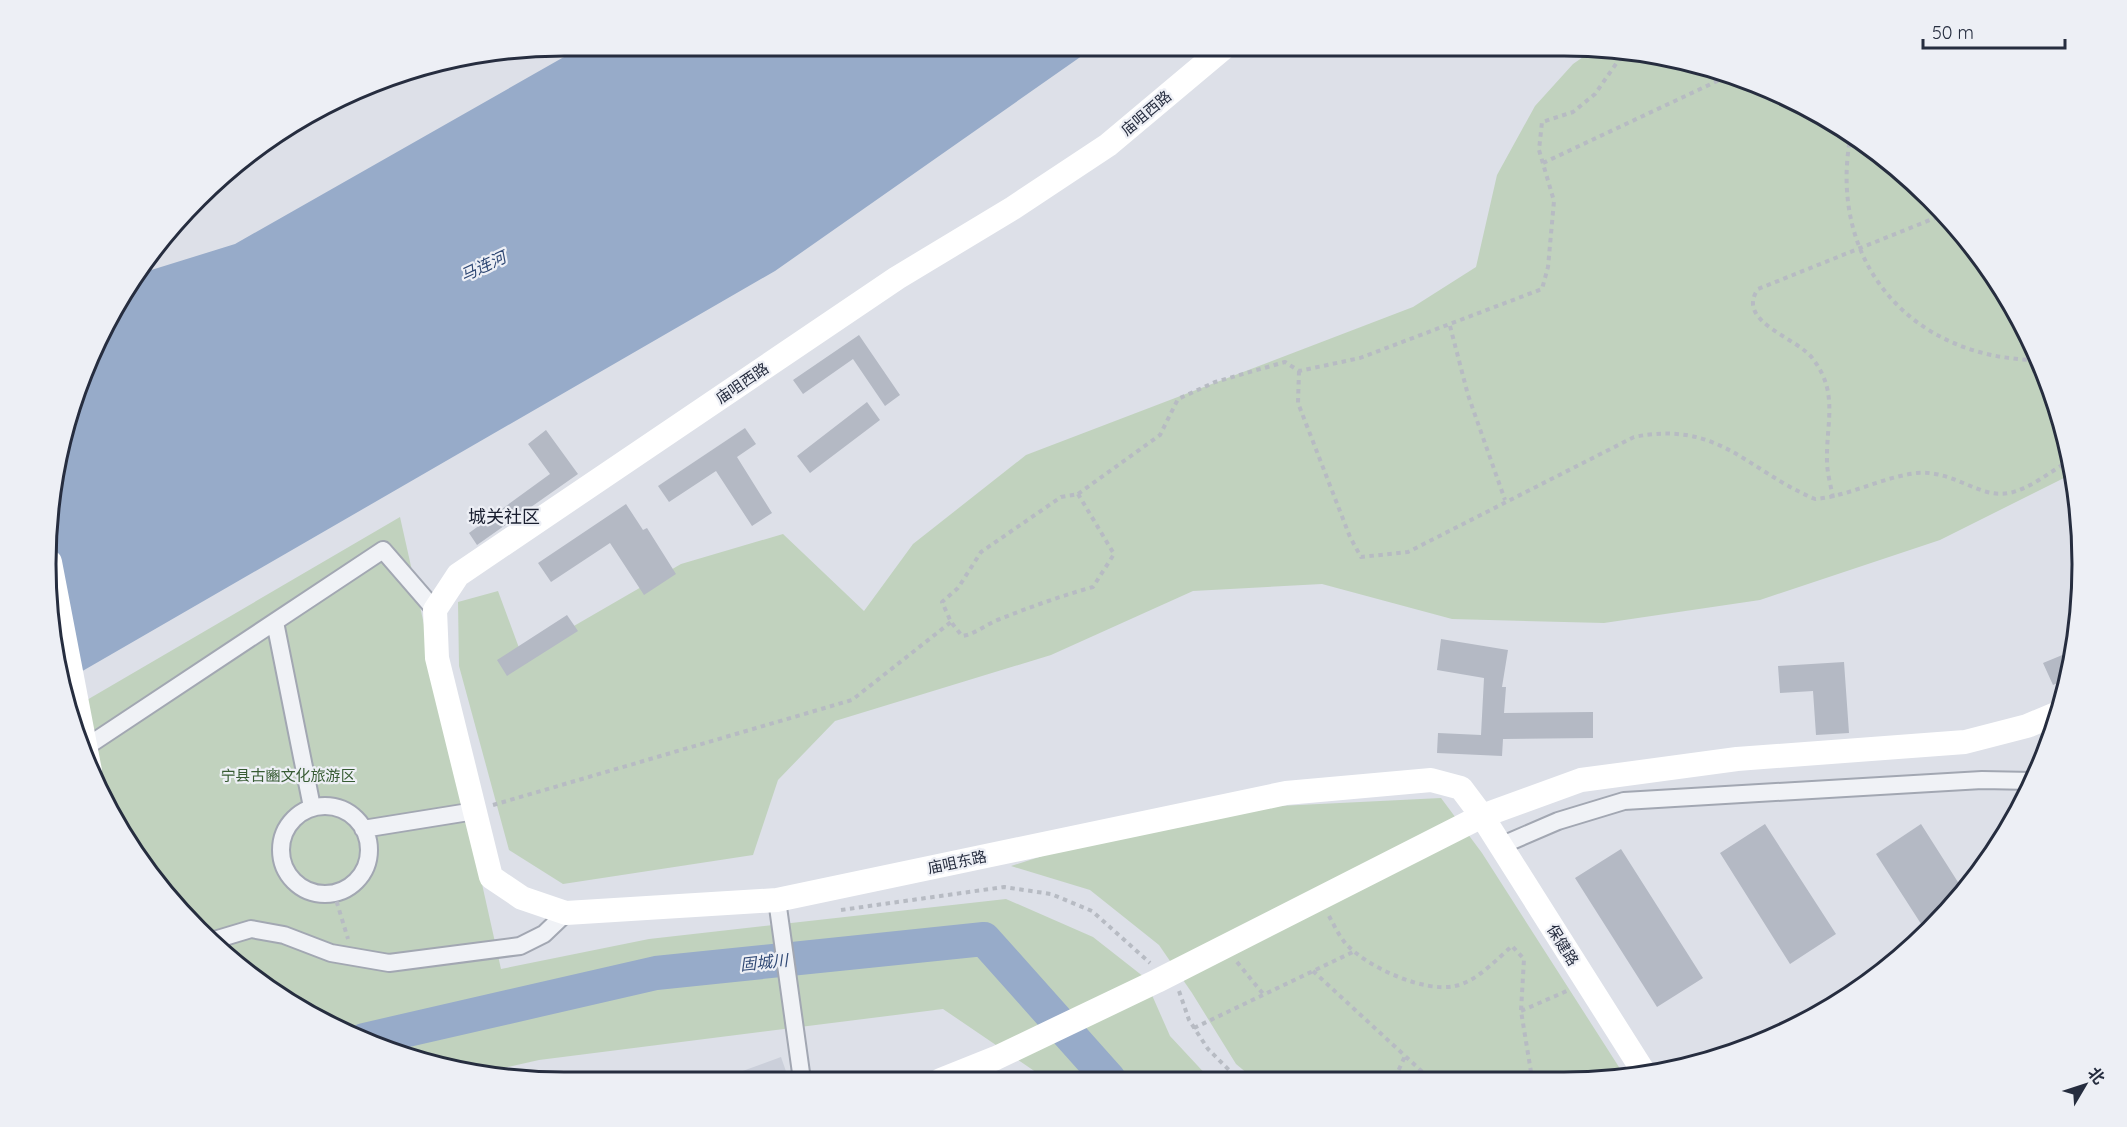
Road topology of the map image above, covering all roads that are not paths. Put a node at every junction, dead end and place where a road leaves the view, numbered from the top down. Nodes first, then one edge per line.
1 (1215, 56) edge
2 (57, 601) edge
3 (435, 610) junction
4 (275, 622) junction
5 (2048, 717) edge
6 (80, 720) edge
7 (89, 745) edge
8 (2022, 781) edge
9 (312, 807) junction
10 (475, 811) junction
11 (1482, 816) junction
12 (363, 828) junction
13 (1500, 846) junction
14 (777, 900) junction
15 (566, 913) junction
16 (221, 938) edge
17 (1640, 1066) edge
18 (801, 1072) edge
19 (975, 1072) edge

1 - 3 street, 庙咀西路
2 - 6 street
3 - 4 street
3 - 10 street
4 - 7 street
4 - 9 street
5 - 11 street
8 - 13 street
9 - 12 street
9 - 12 street
10 - 12 street
10 - 15 street, 庙咀东路
11 - 13 street, 保健路
11 - 14 street, 庙咀东路
11 - 19 street
13 - 17 street, 保健路
14 - 15 street, 庙咀东路
14 - 18 street
15 - 16 street

